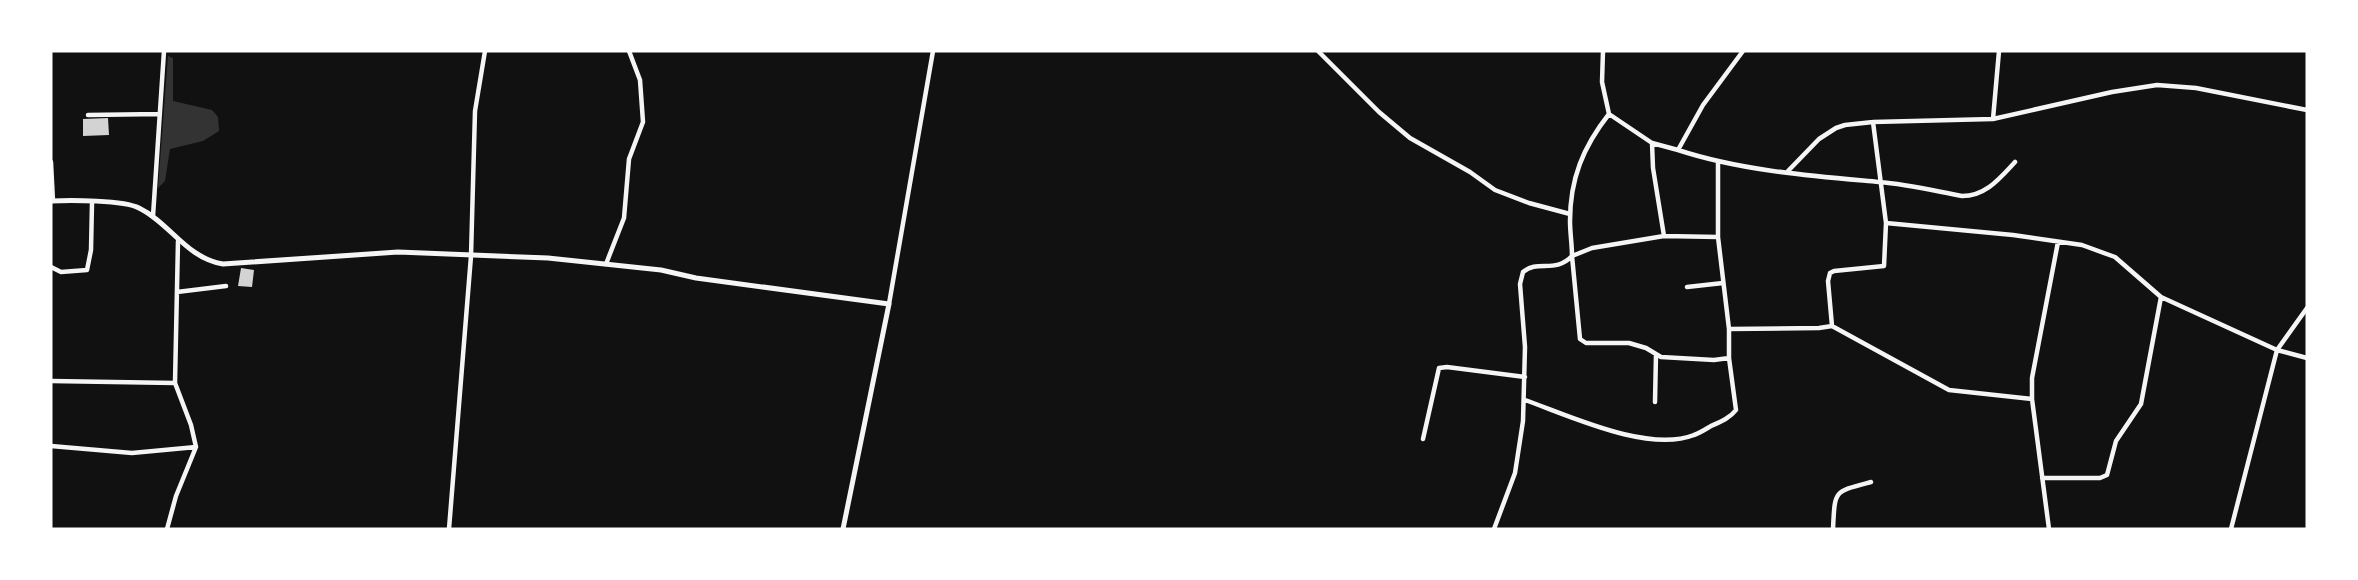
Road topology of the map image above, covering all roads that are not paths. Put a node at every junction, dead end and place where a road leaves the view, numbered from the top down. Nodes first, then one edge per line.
1 (164, 51) edge
2 (485, 51) edge
3 (629, 51) edge
4 (933, 51) edge
5 (1318, 51) edge
6 (1603, 51) edge
7 (1743, 51) edge
8 (1999, 51) edge
9 (2307, 110) edge
10 (160, 114) junction
11 (1609, 114) junction
12 (88, 115) dead end
13 (1993, 119) junction
14 (1873, 122) junction
15 (1652, 143) junction
16 (1678, 150) junction
17 (1718, 161) junction
18 (51, 162) edge
19 (2015, 162) dead end
20 (1788, 171) junction
21 (1880, 182) junction
22 (52, 201) edge
23 (92, 203) junction
24 (1570, 214) junction
25 (153, 216) junction
26 (1886, 223) junction
27 (1664, 236) junction
28 (1718, 237) junction
29 (178, 241) junction
30 (2058, 242) junction
31 (471, 256) junction
32 (1572, 256) junction
33 (606, 264) junction
34 (51, 267) edge
35 (1723, 283) junction
36 (226, 286) dead end
37 (1688, 287) dead end
38 (177, 292) junction
39 (2161, 297) junction
40 (889, 304) junction
41 (2307, 308) edge
42 (1832, 326) junction
43 (1729, 329) junction
44 (2277, 350) junction
45 (1656, 354) junction
46 (1728, 358) junction
47 (2307, 358) edge
48 (1525, 378) junction
49 (51, 381) edge
50 (175, 382) junction
51 (2032, 399) junction
52 (1525, 400) junction
53 (1655, 402) dead end
54 (1423, 439) dead end
55 (51, 446) edge
56 (196, 447) junction
57 (2042, 478) junction
58 (1871, 482) dead end
59 (167, 529) edge
60 (450, 529) edge
61 (843, 529) edge
62 (1494, 529) edge
63 (1833, 529) edge
64 (2049, 529) edge
65 (2231, 529) edge

1 - 10 street
2 - 31 street
3 - 33 street
4 - 40 street
5 - 24 street
6 - 11 street
7 - 16 street
8 - 13 street
9 - 13 street
10 - 12 street
10 - 25 street
11 - 15 street
11 - 24 street
13 - 14 street
14 - 20 street
14 - 21 street
15 - 16 street
15 - 27 street
16 - 17 street
17 - 20 street
17 - 28 street
18 - 22 street
19 - 21 street
20 - 21 street
21 - 26 street
22 - 23 street
23 - 25 street
23 - 34 street
24 - 32 street
25 - 29 street
26 - 30 street
26 - 42 street
27 - 28 street
27 - 32 street
28 - 35 street
29 - 31 street
29 - 38 street
30 - 39 street
30 - 51 street
31 - 33 street
31 - 60 street
32 - 45 street
32 - 48 street
33 - 40 street
35 - 37 street
35 - 43 street
36 - 38 street
38 - 50 street
39 - 44 street
39 - 57 street
40 - 61 street
41 - 44 street
42 - 43 street
42 - 51 street
43 - 46 street
44 - 47 street
44 - 65 street
45 - 46 street
45 - 53 street
46 - 52 street
48 - 52 street
48 - 54 street
49 - 50 street
50 - 56 street
51 - 57 street
52 - 62 street
55 - 56 street
56 - 59 street
57 - 64 street
58 - 63 street

